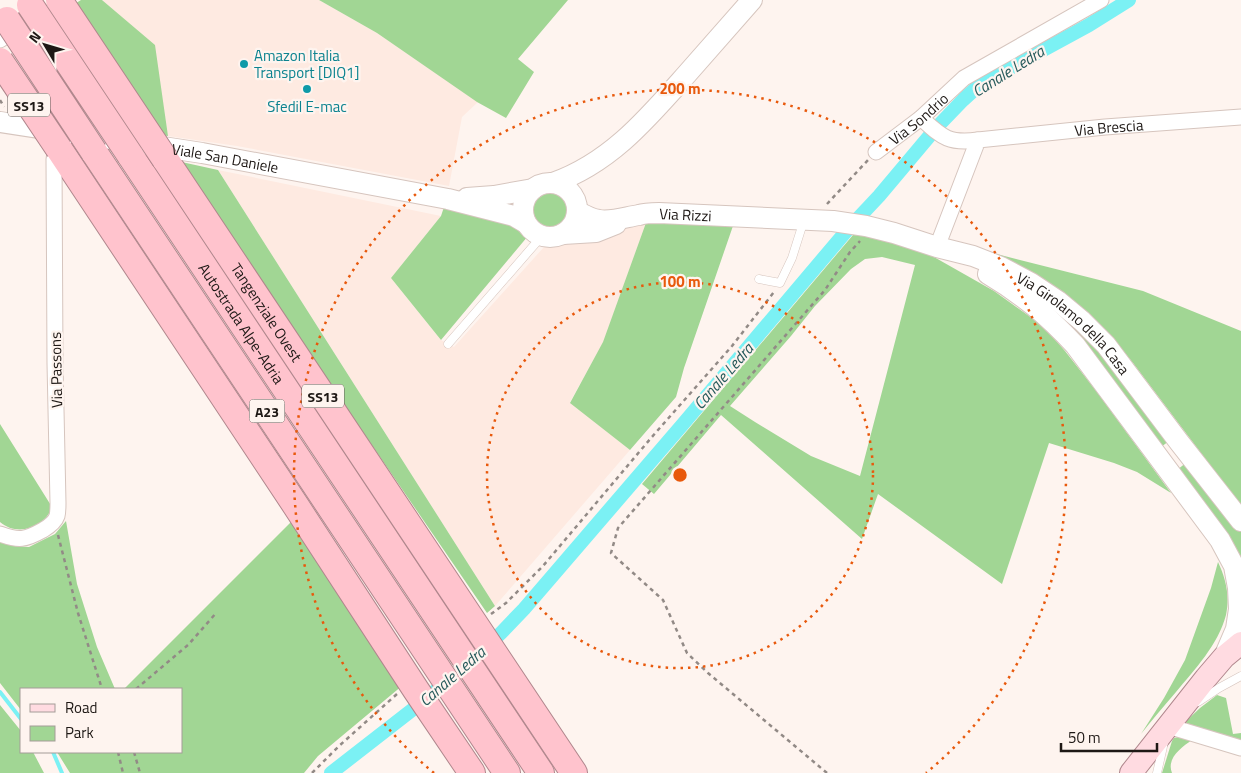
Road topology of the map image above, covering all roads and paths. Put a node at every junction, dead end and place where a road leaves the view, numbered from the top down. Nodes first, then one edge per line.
1 (60, 0) edge
2 (752, 0) edge
3 (1101, 0) edge
4 (28, 3) edge
5 (2, 24) edge
6 (0, 61) edge
7 (0, 100) edge
8 (1241, 117) edge
9 (923, 119) junction
10 (4, 120) edge
11 (978, 140) junction
12 (876, 152) joint
13 (56, 154) junction
14 (598, 161) junction
15 (553, 183) junction
16 (533, 189) junction
17 (448, 199) junction
18 (576, 206) junction
19 (631, 216) junction
20 (809, 220) junction
21 (526, 222) junction
22 (870, 227) junction
23 (563, 234) junction
24 (542, 236) junction
25 (938, 247) junction
26 (759, 279) dead end
27 (780, 282) junction
28 (448, 344) dead end
29 (1184, 448) junction
30 (1163, 463) junction
31 (1241, 521) edge
32 (52, 523) junction
33 (0, 534) edge
34 (217, 612) dead end
35 (492, 642) junction
36 (1241, 643) edge
37 (1224, 657) junction
38 (1241, 676) edge
39 (102, 688) edge
40 (137, 688) edge
41 (414, 697) junction
42 (1172, 721) junction
43 (1241, 748) edge
44 (118, 753) edge
45 (134, 753) edge
46 (123, 773) edge
47 (140, 773) edge
48 (312, 773) edge
49 (472, 773) edge
50 (507, 773) edge
51 (542, 773) edge
52 (574, 773) edge
53 (592, 773) edge
54 (827, 773) edge
55 (1131, 773) edge
56 (1157, 773) edge

1 - 5 street
1 - 35 highway, Tangenziale Ovest / SS13, bridge
2 - 14 main road, Viale San Daniele
3 - 9 street, Via Sondrio
4 - 51 highway, Autostrada Alpe-Adria / A23, bridge
5 - 50 highway, Autostrada Alpe-Adria / A23, bridge
6 - 13 highway, SS13, bridge
7 - 10 path
8 - 11 street, Via Brescia
9 - 11 street, Via Brescia
9 - 12 street, Via Sondrio
10 - 17 main road, Viale San Daniele
11 - 25 street
12 - 20 path, Via Sondrio
13 - 32 street, Via Passons
13 - 41 highway, SS13
14 - 15 main road, Viale San Daniele
14 - 18 main road, Viale San Daniele
15 - 16 main road, Viale San Daniele
15 - 18 main road
16 - 17 main road, Viale San Daniele
16 - 21 main road
17 - 21 main road, Viale San Daniele
18 - 19 main road, Via Rizzi
18 - 23 main road, Viale San Daniele
19 - 20 main road, Via Rizzi
19 - 23 main road, Via Rizzi
20 - 22 main road, Via Girolamo della Casa
20 - 27 lane
21 - 24 main road, Viale San Daniele
22 - 25 main road, Via Girolamo della Casa
22 - 54 path
23 - 24 main road
24 - 28 lane
25 - 29 main road, Via Girolamo della Casa
25 - 30 main road, Via Girolamo della Casa
26 - 27 lane
27 - 35 path
29 - 30 main road
29 - 31 main road, Via Girolamo della Casa
30 - 37 main road, Via Girolamo della Casa
32 - 33 street
32 - 39 path
34 - 40 path
35 - 52 highway, Tangenziale Ovest / SS13
35 - 53 highway
36 - 37 main road
37 - 42 main road
38 - 42 lane
41 - 48 path
41 - 49 highway, SS13
42 - 43 street
42 - 55 main road
42 - 56 lane
44 - 46 path
45 - 47 path

